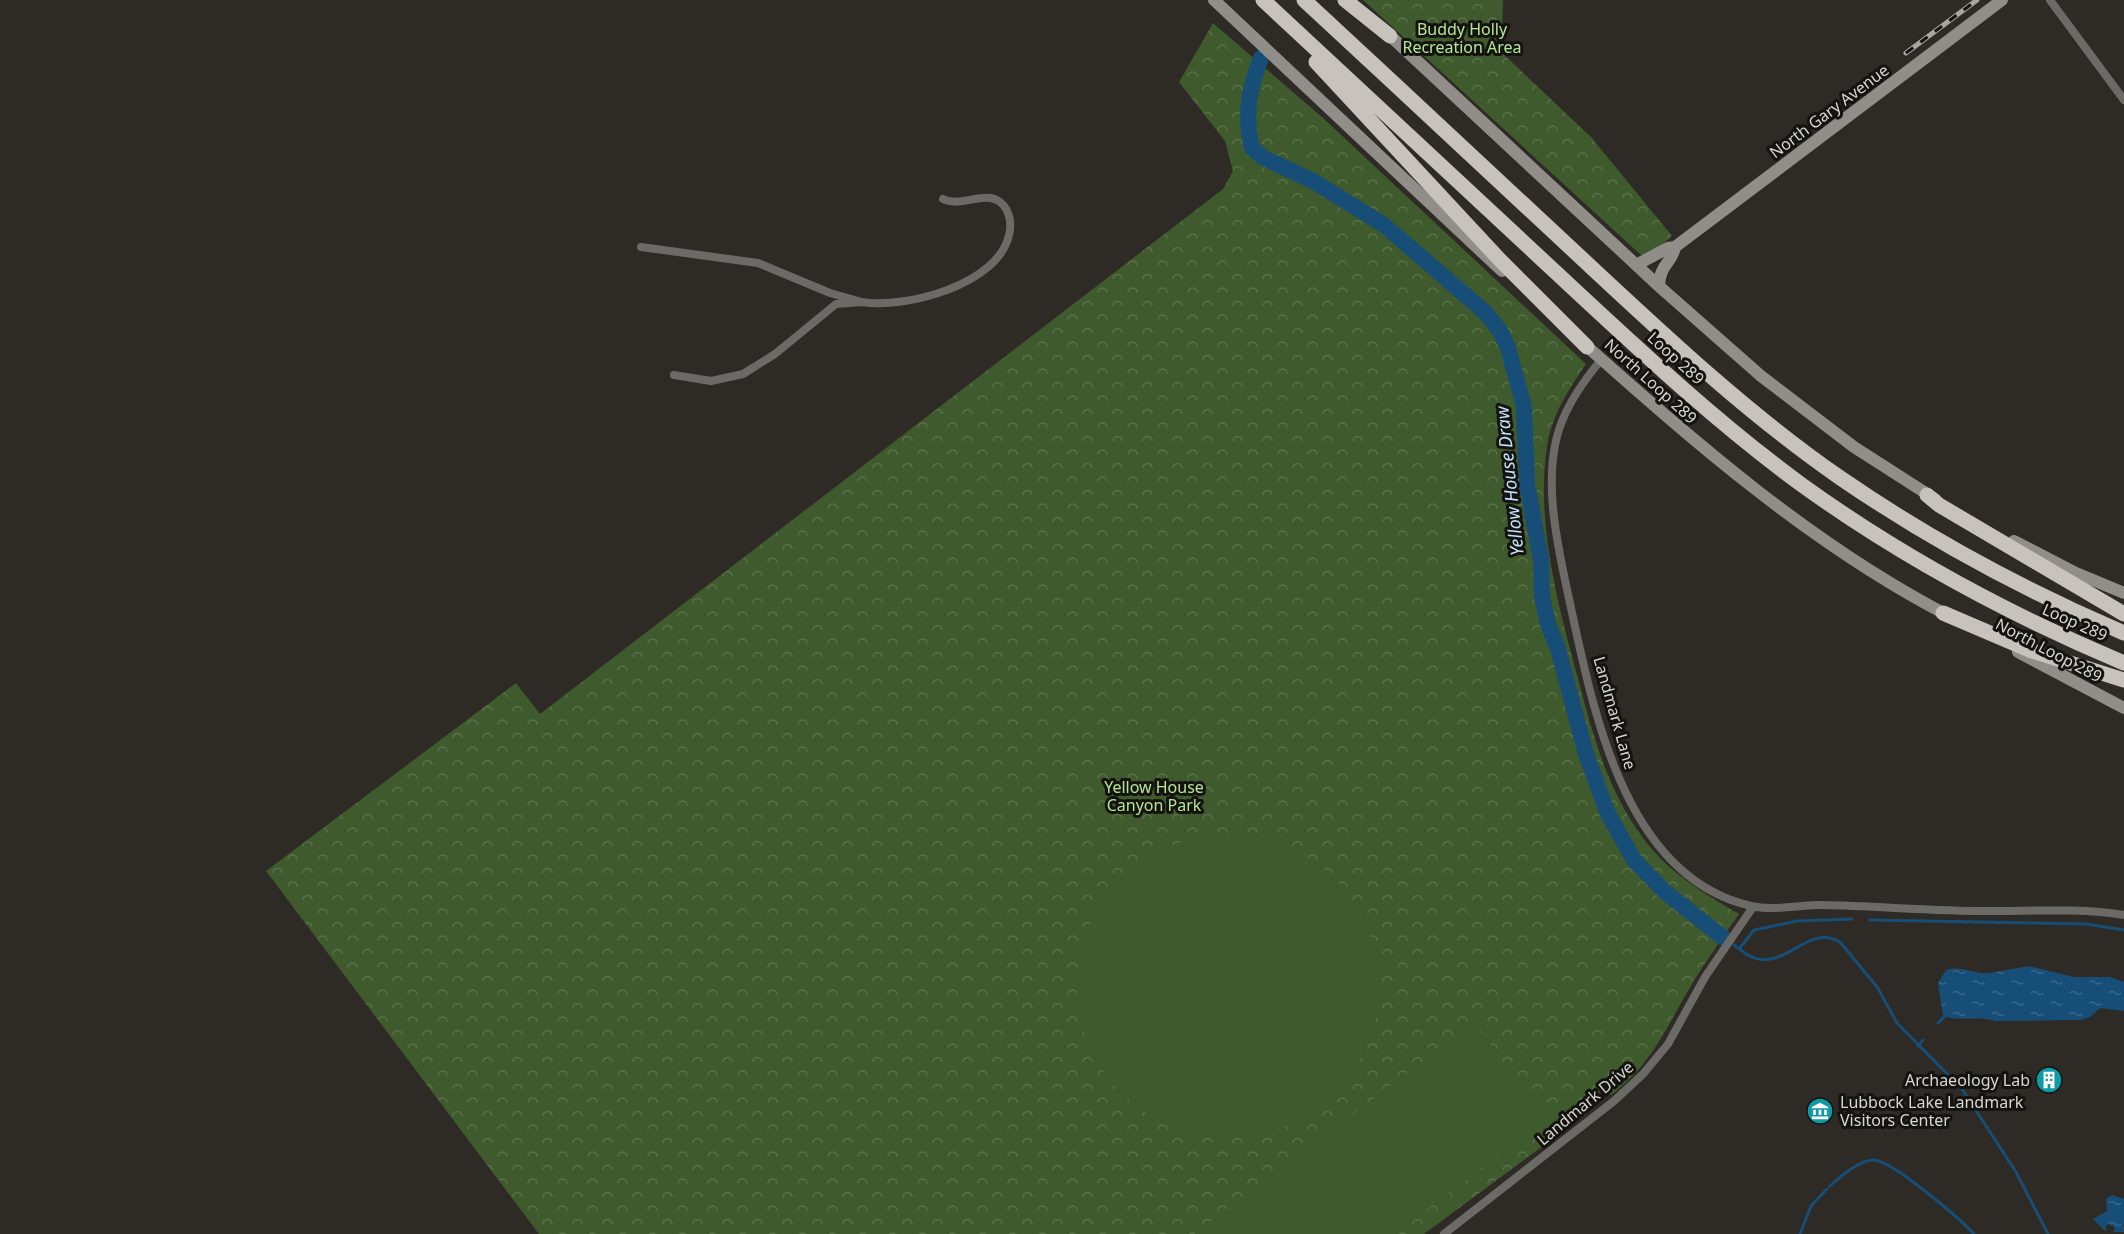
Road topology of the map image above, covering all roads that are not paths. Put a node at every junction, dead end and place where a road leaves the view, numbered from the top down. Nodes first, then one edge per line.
1 (1214, 0) edge
2 (1304, 0) edge
3 (1345, 0) edge
4 (1352, 0) edge
5 (2002, 0) edge
6 (2050, 0) edge
7 (1266, 3) edge
8 (1390, 36) junction
9 (2124, 100) edge
10 (943, 199) dead end
11 (641, 248) dead end
12 (1675, 248) junction
13 (1636, 265) junction
14 (1659, 286) junction
15 (862, 302) junction
16 (1587, 346) junction
17 (1601, 360) junction
18 (675, 375) dead end
19 (1927, 495) junction
20 (2124, 593) edge
21 (1943, 613) junction
22 (2124, 614) edge
23 (2124, 633) edge
24 (2124, 663) edge
25 (2124, 680) edge
26 (2124, 708) edge
27 (1754, 907) junction
28 (2124, 915) edge
29 (1444, 1234) edge

1 - 16 main road, North Loop 289
2 - 23 highway, Loop 289
3 - 8 highway
4 - 8 main road
5 - 12 main road, North Gary Avenue
6 - 9 street
7 - 16 highway
7 - 24 highway, Loop 289
8 - 13 main road
10 - 15 street
11 - 15 street
12 - 13 main road, North Gary Avenue
12 - 14 main road, North Gary Avenue
13 - 14 main road
14 - 19 main road
15 - 18 street
16 - 17 main road, North Loop 289
17 - 21 main road, North Loop 289
17 - 27 street, Landmark Lane
19 - 20 main road
19 - 22 highway
21 - 25 highway
21 - 26 main road, North Loop 289
27 - 28 street, Landmark Lane
27 - 29 street, Landmark Drive

